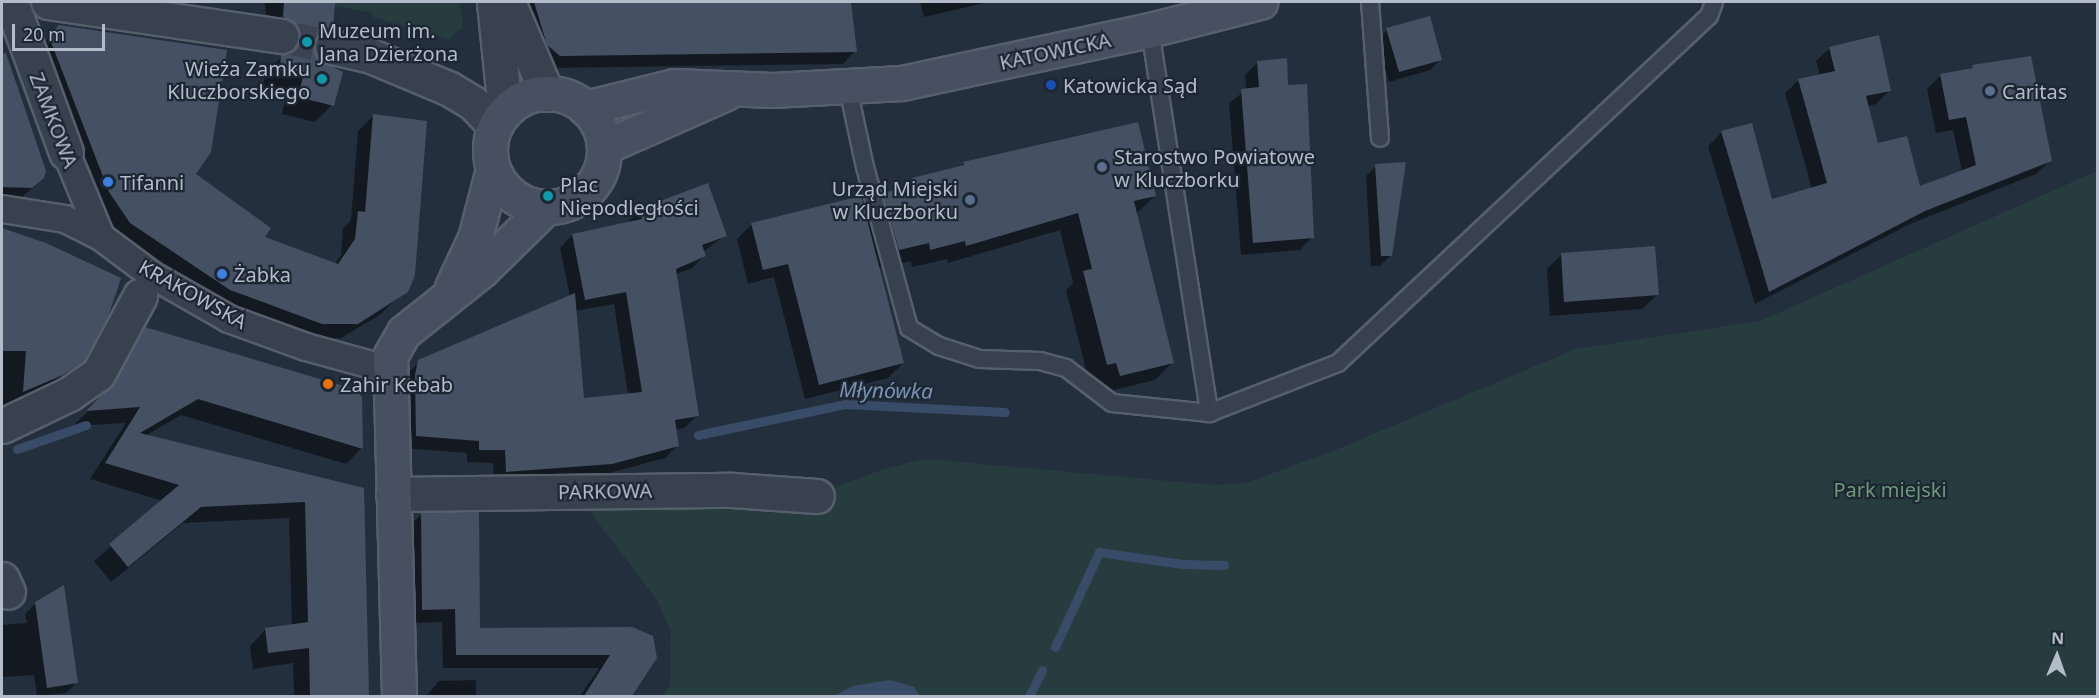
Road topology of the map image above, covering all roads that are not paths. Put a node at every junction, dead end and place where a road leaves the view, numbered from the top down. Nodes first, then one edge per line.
1 (11, 2) edge
2 (48, 2) edge
3 (494, 2) edge
4 (508, 2) edge
5 (1260, 2) edge
6 (1370, 2) edge
7 (1714, 2) edge
8 (1150, 30) junction
9 (282, 36) tunnel mouth
10 (332, 47) tunnel mouth
11 (848, 88) junction
12 (734, 89) junction
13 (547, 94) junction
14 (585, 108) junction
15 (500, 118) junction
16 (1380, 138) dead end
17 (604, 147) junction
18 (66, 152) joint
19 (493, 169) junction
20 (546, 207) junction
21 (2, 209) edge
22 (101, 237) junction
23 (450, 291) junction
24 (140, 296) dead end
25 (390, 370) junction
26 (1209, 413) junction
27 (2, 426) edge
28 (393, 494) junction
29 (817, 496) dead end
30 (399, 696) edge

1 - 18 street, ZAMKOWA
2 - 9 street
3 - 15 street
4 - 13 street
5 - 8 main road, KATOWICKA
6 - 16 lane
7 - 26 lane
8 - 11 main road, KATOWICKA
8 - 26 lane
10 - 15 street
11 - 12 main road
11 - 26 lane
12 - 14 main road
12 - 17 main road
13 - 14 main road
13 - 15 main road
14 - 17 main road
15 - 19 main road
17 - 20 main road
18 - 22 street, ZAMKOWA
19 - 20 main road
19 - 23 main road
20 - 23 main road
21 - 22 street, KRAKOWSKA
22 - 25 street, KRAKOWSKA
23 - 25 main road
24 - 27 street
25 - 28 main road
28 - 29 street, PARKOWA
28 - 30 main road

